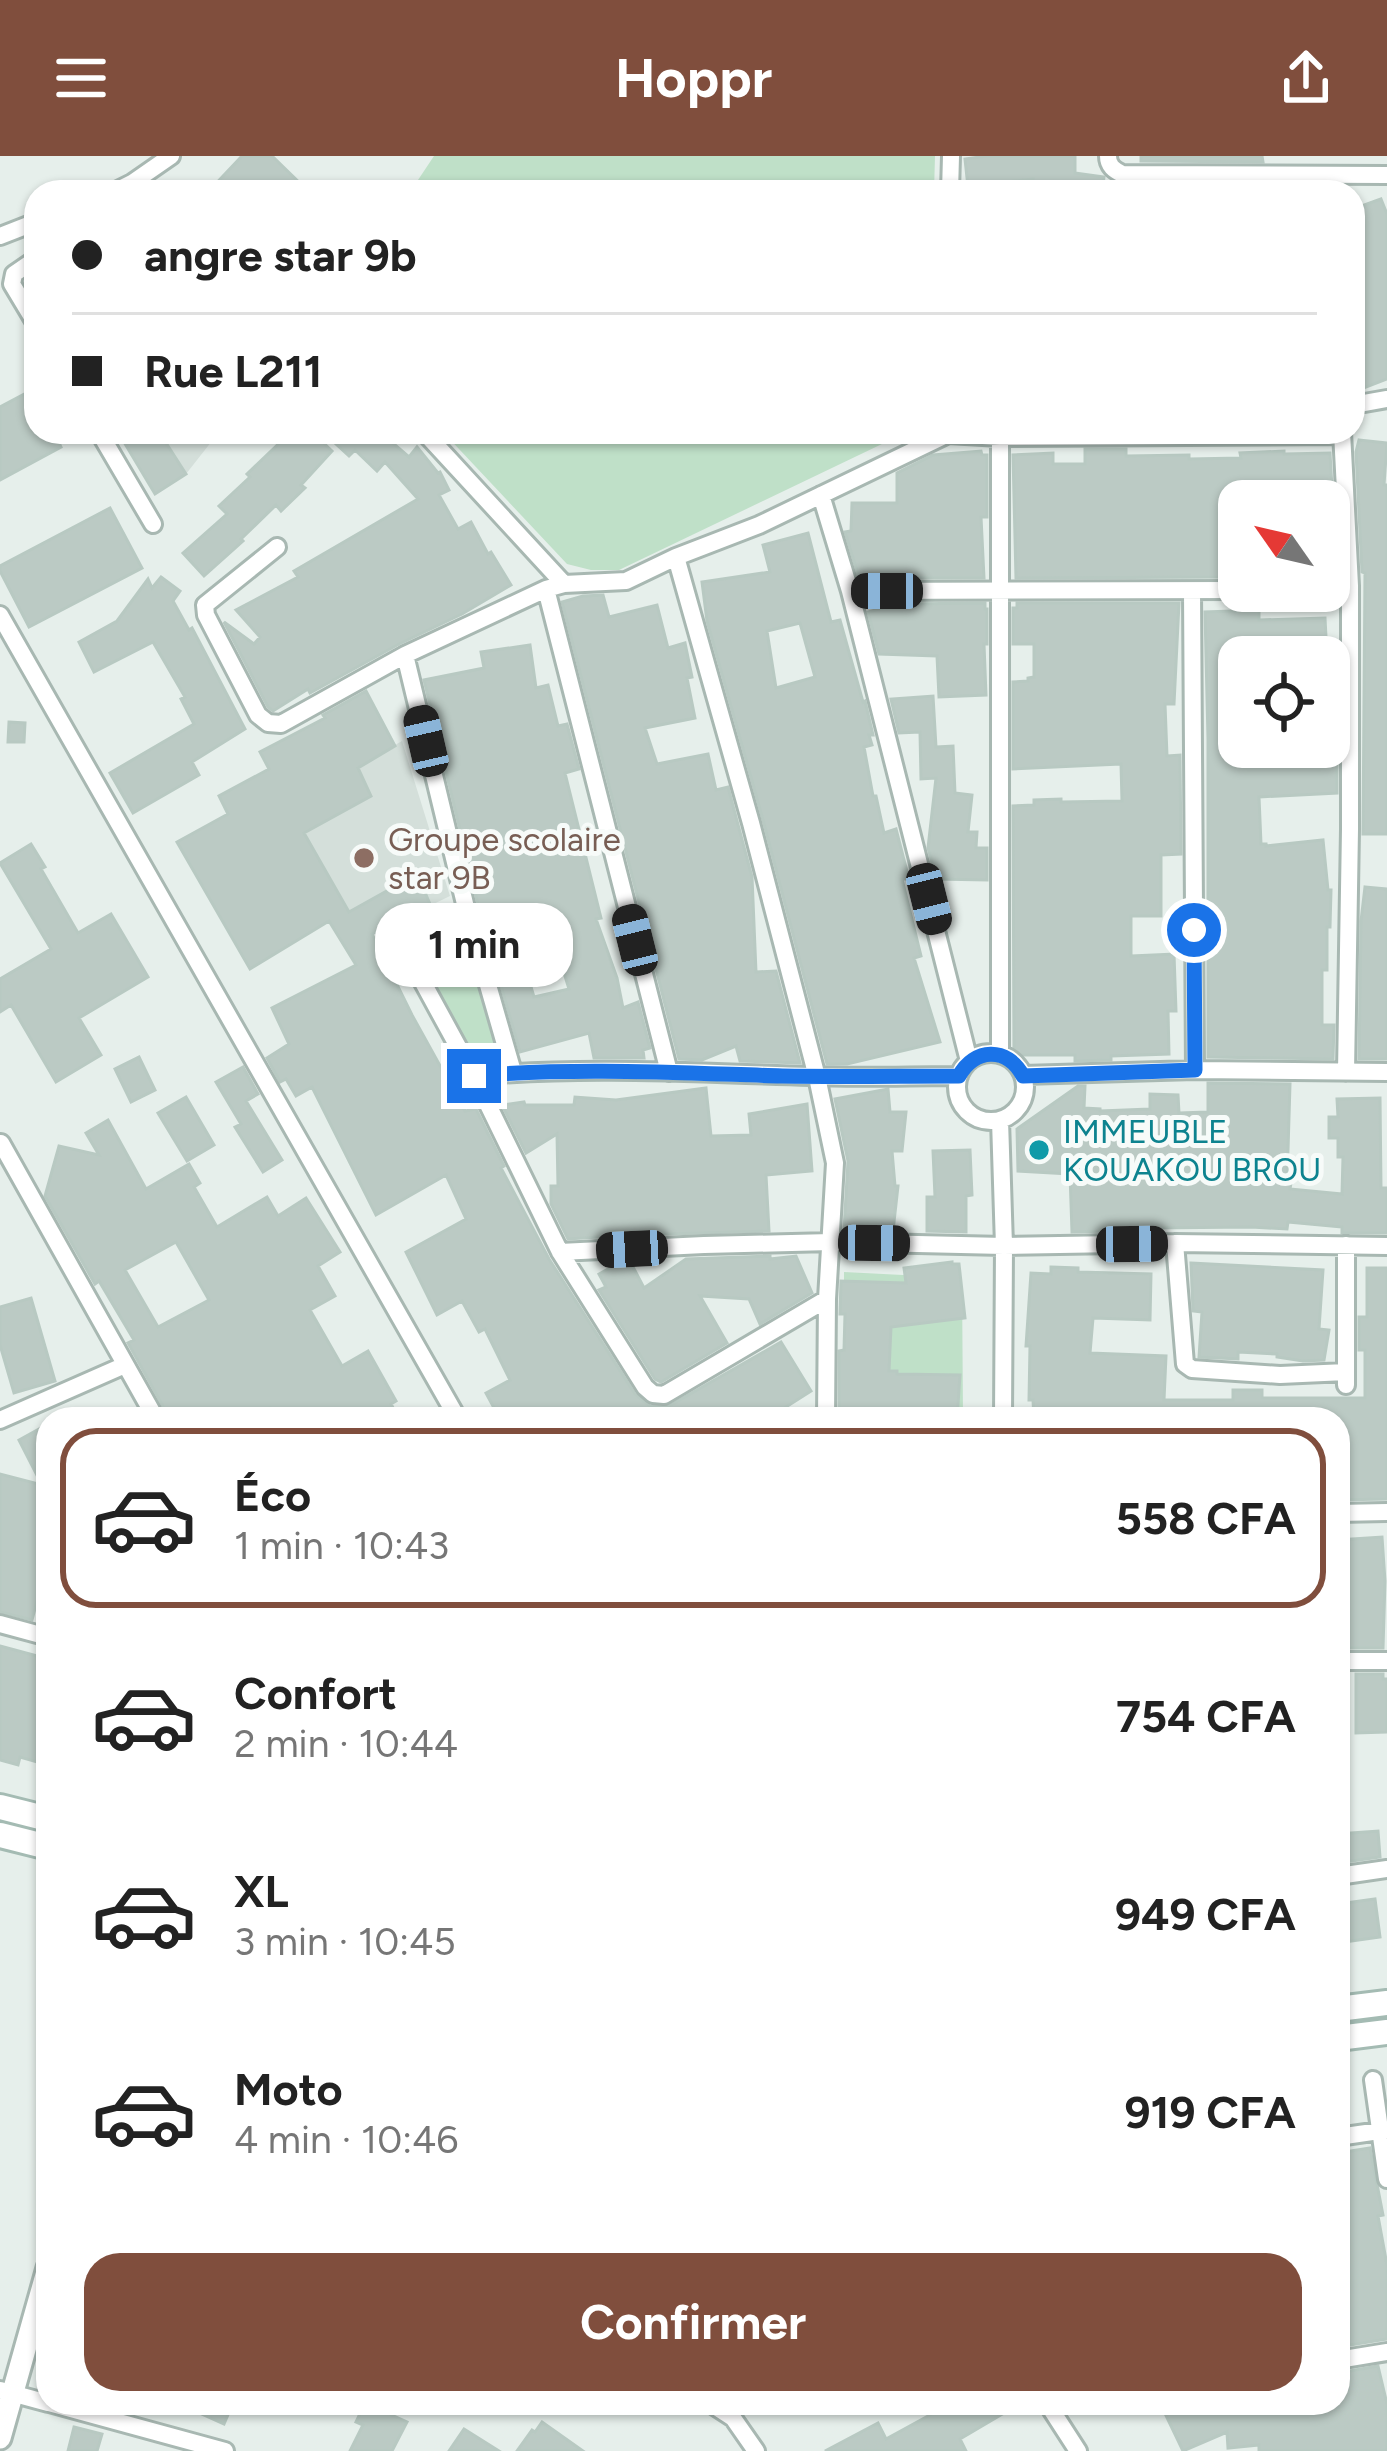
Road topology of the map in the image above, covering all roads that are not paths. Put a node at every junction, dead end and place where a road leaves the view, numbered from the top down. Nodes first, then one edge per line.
1 (171, 156) edge
2 (1108, 156) edge
3 (1387, 176) edge
4 (136, 180) edge
5 (24, 267) edge
6 (24, 304) edge
7 (106, 444) edge
8 (434, 444) edge
9 (925, 444) edge
10 (1000, 444) edge
11 (1343, 444) edge
12 (1344, 480) edge
13 (821, 495) junction
14 (153, 524) dead end
15 (277, 547) dead end
16 (676, 557) junction
17 (555, 587) junction
18 (1218, 590) edge
19 (850, 591) junction
20 (1192, 591) junction
21 (1000, 592) junction
22 (1350, 612) edge
23 (0, 616) edge
24 (405, 655) junction
25 (467, 912) junction
26 (1000, 1054) junction
27 (964, 1068) junction
28 (1195, 1070) junction
29 (513, 1072) junction
30 (669, 1072) junction
31 (1346, 1072) junction
32 (1387, 1072) edge
33 (474, 1076) junction
34 (817, 1076) junction
35 (1023, 1076) junction
36 (1000, 1120) junction
37 (1, 1143) edge
38 (831, 1242) junction
39 (1175, 1243) junction
40 (1346, 1245) junction
41 (1004, 1246) junction
42 (1387, 1246) edge
43 (560, 1252) junction
44 (827, 1300) junction
45 (125, 1365) junction
46 (149, 1407) edge
47 (451, 1407) edge
48 (826, 1407) edge
49 (1003, 1407) edge
50 (0, 1420) edge
51 (1387, 1512) edge
52 (1350, 1513) edge
53 (0, 1624) edge
54 (36, 1633) edge
55 (1350, 1661) edge
56 (1387, 1661) edge
57 (0, 1807) edge
58 (36, 1816) edge
59 (0, 1835) edge
60 (36, 1844) edge
61 (1387, 1869) edge
62 (1350, 1874) edge
63 (1387, 2003) edge
64 (1350, 2008) edge
65 (1387, 2032) edge
66 (1350, 2037) edge
67 (1373, 2080) dead end
68 (1384, 2131) edge
69 (1350, 2135) edge
70 (1387, 2179) edge
71 (36, 2303) edge
72 (1387, 2352) edge
73 (1350, 2358) edge
74 (6, 2392) edge
75 (36, 2400) edge
76 (92, 2415) edge
77 (728, 2415) edge
78 (1055, 2415) edge
79 (0, 2438) edge
80 (225, 2451) edge
81 (756, 2451) edge
82 (1078, 2451) edge

1 - 4 street
2 - 3 street
5 - 6 street
7 - 14 street
8 - 17 street
9 - 13 street
10 - 21 street
11 - 12 street
13 - 16 street
13 - 19 street
15 - 24 street
16 - 17 street
16 - 34 street
17 - 24 street
17 - 30 street
18 - 20 street
19 - 21 street
19 - 27 street
20 - 21 street
20 - 28 street
21 - 26 street
22 - 31 street
23 - 47 street
24 - 25 street
25 - 29 street
25 - 33 street
26 - 27 street
26 - 35 street
27 - 34 street
27 - 36 street
28 - 31 street
28 - 35 street
29 - 30 street
29 - 33 street
30 - 34 street
31 - 32 street
33 - 43 street
34 - 38 street
35 - 36 street
36 - 41 street
37 - 45 street
38 - 41 street
38 - 43 street
38 - 44 street
39 - 40 street
39 - 40 street
39 - 41 street
40 - 42 street
41 - 49 street
43 - 44 street
44 - 48 street
45 - 46 street
45 - 50 street
51 - 52 street
53 - 54 street
55 - 56 street
57 - 58 main road
59 - 60 main road
61 - 62 street
63 - 64 main road
65 - 66 main road
67 - 68 street
68 - 69 street
68 - 70 street
71 - 74 street
72 - 73 street
74 - 75 street
74 - 79 street
76 - 80 street
77 - 81 street
78 - 82 street

